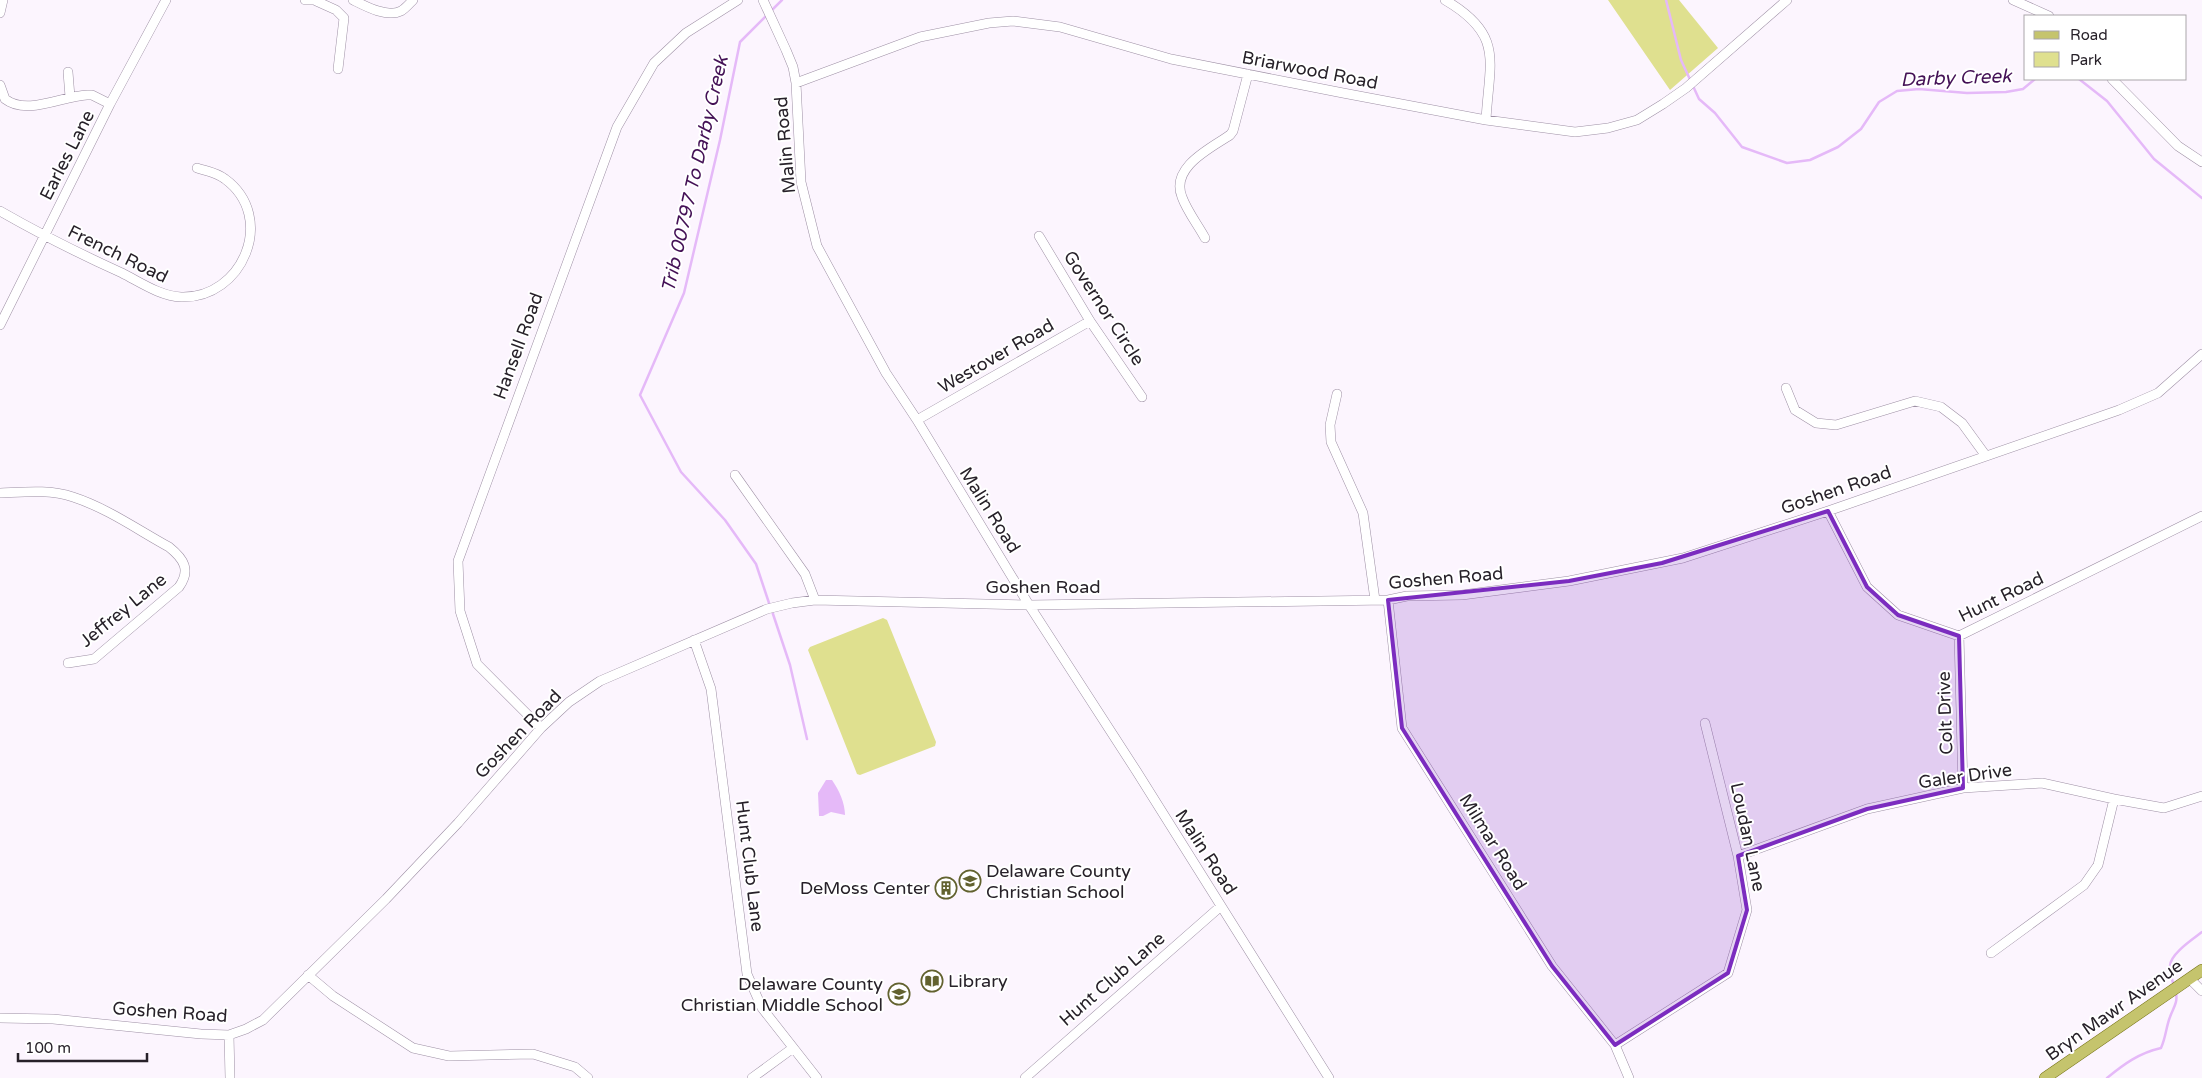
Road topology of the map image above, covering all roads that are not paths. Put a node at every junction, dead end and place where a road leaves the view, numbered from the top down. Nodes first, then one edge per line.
1 (3, 0) edge
2 (166, 0) edge
3 (305, 0) edge
4 (354, 0) edge
5 (413, 0) edge
6 (738, 0) edge
7 (763, 0) edge
8 (1445, 0) edge
9 (1787, 0) edge
10 (2013, 0) edge
11 (319, 1) edge
12 (0, 13) edge
13 (2047, 15) edge
14 (338, 69) dead end
15 (68, 72) dead end
16 (1248, 74) junction
17 (2113, 80) edge
18 (796, 83) junction
19 (0, 85) edge
20 (70, 97) junction
21 (110, 104) junction
22 (1486, 120) junction
23 (2202, 162) edge
24 (197, 168) dead end
25 (0, 211) edge
26 (44, 236) junction
27 (1039, 236) dead end
28 (1205, 238) dead end
29 (1090, 321) junction
30 (0, 325) edge
31 (2202, 354) edge
32 (1786, 388) dead end
33 (1337, 394) dead end
34 (1142, 398) dead end
35 (917, 420) junction
36 (1986, 456) junction
37 (735, 475) dead end
38 (0, 493) edge
39 (1828, 511) junction
40 (2202, 516) edge
41 (815, 600) junction
42 (1375, 600) junction
43 (1388, 600) junction
44 (1029, 605) junction
45 (1958, 636) junction
46 (694, 640) junction
47 (68, 663) dead end
48 (1705, 723) dead end
49 (541, 728) junction
50 (1963, 788) junction
51 (2202, 796) edge
52 (2114, 799) junction
53 (1738, 856) junction
54 (1221, 906) junction
55 (1991, 953) dead end
56 (2202, 970) edge
57 (308, 975) junction
58 (2190, 979) junction
59 (2202, 991) edge
60 (0, 1018) edge
61 (229, 1035) junction
62 (1614, 1045) junction
63 (793, 1048) junction
64 (230, 1078) edge
65 (588, 1078) edge
66 (752, 1078) edge
67 (817, 1078) edge
68 (1024, 1078) edge
69 (1329, 1078) edge
70 (1629, 1078) edge
71 (2045, 1078) edge

1 - 12 street
2 - 21 street, Earles Lane
3 - 11 street
4 - 5 street
6 - 49 street, Hansell Road
7 - 18 street, Malin Road
8 - 22 street
9 - 22 street, Briarwood Road
10 - 13 street
11 - 14 street
15 - 20 street
16 - 18 street, Briarwood Road
16 - 22 street, Briarwood Road
16 - 28 street
17 - 23 street
18 - 35 street, Malin Road
19 - 20 street
20 - 21 street
21 - 26 street, Earles Lane
24 - 26 street, French Road
25 - 26 street, French Road
26 - 30 street, Earles Lane
27 - 29 street, Governor Circle
29 - 34 street, Governor Circle
29 - 35 street, Westover Road
31 - 36 street, Goshen Road
32 - 36 street
33 - 42 street
35 - 44 street, Malin Road
36 - 39 street, Goshen Road
37 - 41 street
38 - 47 street, Jeffrey Lane
39 - 43 street, Goshen Road
39 - 45 street, Hunt Road
40 - 45 street, Hunt Road
41 - 44 street, Goshen Road
41 - 46 street, Goshen Road
42 - 43 street, Goshen Road
42 - 44 street, Goshen Road
43 - 62 street, Milmar Road
44 - 54 street, Malin Road
45 - 50 street, Colt Drive
46 - 49 street, Goshen Road
46 - 63 street, Hunt Club Lane
48 - 53 street, Loudan Lane
49 - 57 street, Goshen Road
50 - 52 street, Galer Drive
50 - 53 street, Galer Drive
51 - 52 street, Galer Drive
52 - 55 street
53 - 62 street, Loudan Lane
54 - 68 street, Hunt Club Lane
54 - 69 street, Malin Road
56 - 58 main road, Bryn Mawr Avenue
57 - 61 street, Goshen Road
57 - 65 street
58 - 59 street
58 - 71 main road, Bryn Mawr Avenue
60 - 61 street, Goshen Road
61 - 64 street
62 - 70 street, Milmar Road
63 - 66 street
63 - 67 street, Hunt Club Lane

